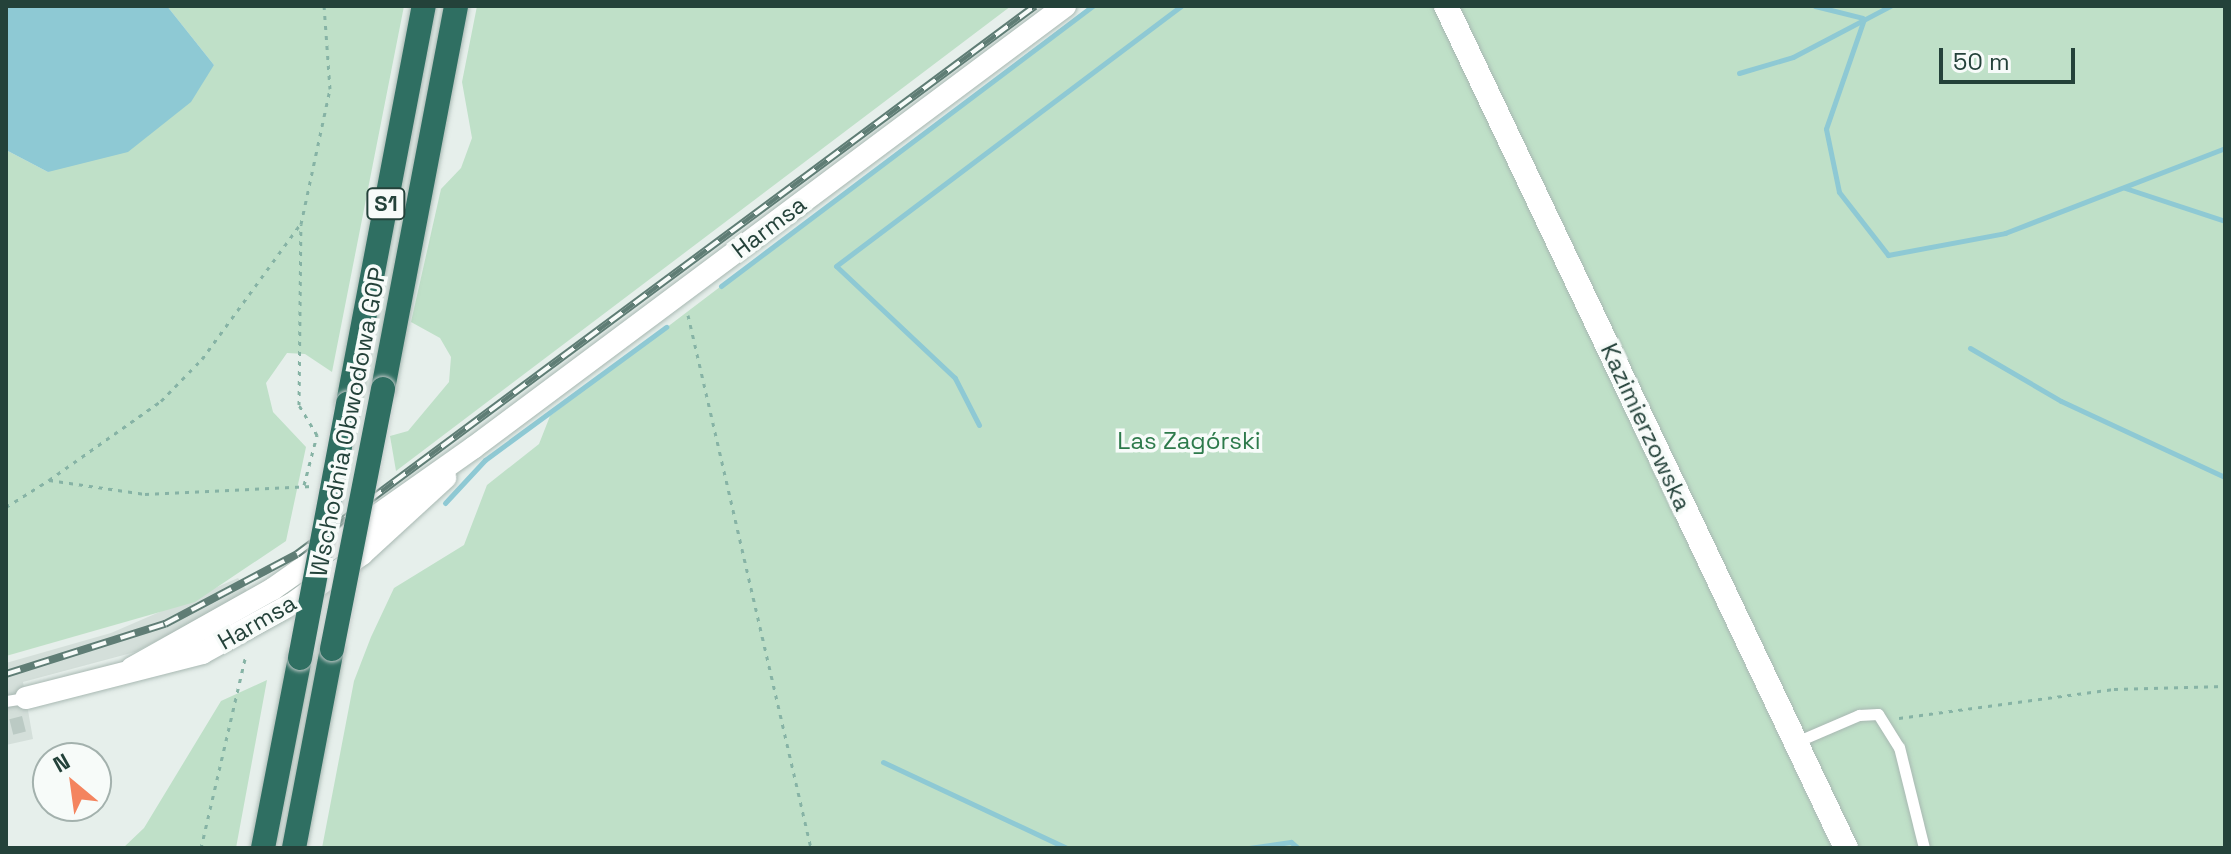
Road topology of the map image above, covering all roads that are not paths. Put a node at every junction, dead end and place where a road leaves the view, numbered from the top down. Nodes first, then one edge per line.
1 (424, 6) edge
2 (456, 6) edge
3 (1065, 6) edge
4 (1446, 6) edge
5 (473, 448) junction
6 (132, 668) junction
7 (16, 700) edge
8 (1796, 743) junction
9 (263, 848) edge
10 (294, 848) edge
11 (1846, 848) edge
12 (1924, 848) edge

1 - 9 highway, Wschodnia Obwodowa GOP / S1, bridge
2 - 10 highway, Wschodnia Obwodowa GOP / S1, bridge
3 - 5 street, Harmsa
4 - 8 street, Kazimierzowska
5 - 6 street, Harmsa
5 - 6 street, Harmsa
6 - 7 street, Harmsa
8 - 11 street, Kazimierzowska
8 - 12 lane

